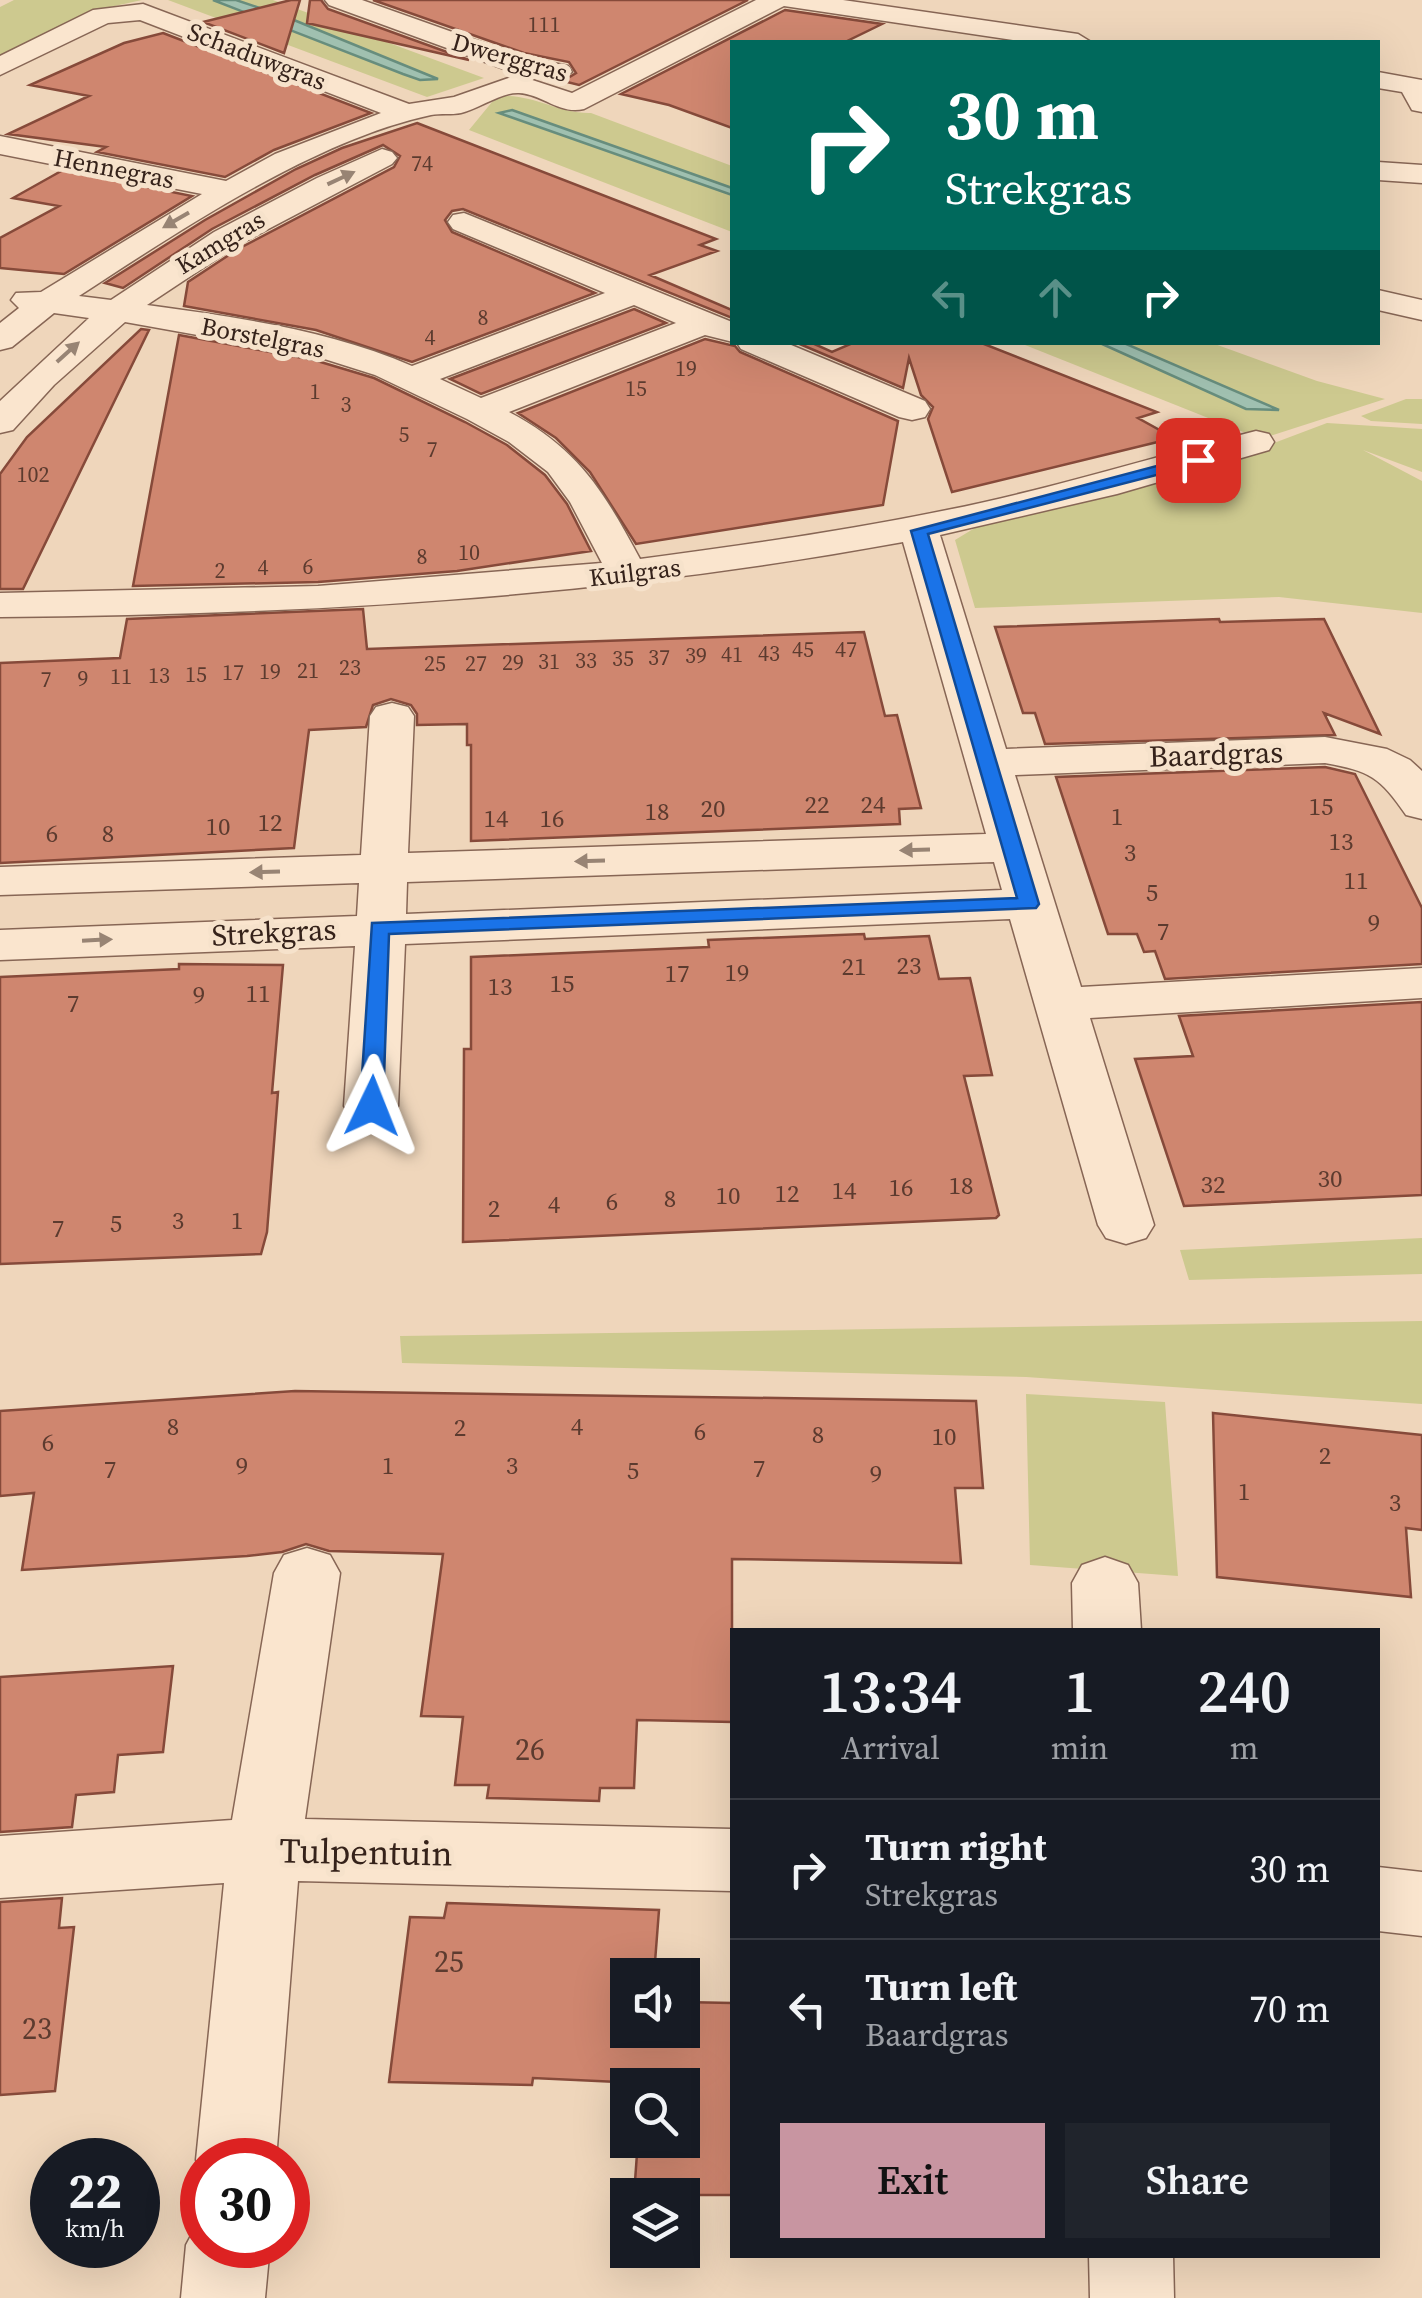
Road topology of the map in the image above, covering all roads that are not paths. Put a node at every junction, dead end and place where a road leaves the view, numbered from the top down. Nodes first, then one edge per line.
1 (338, 0) edge
2 (776, 0) edge
3 (790, 0) edge
4 (442, 8) dead end
5 (407, 26) junction
6 (1064, 40) edge
7 (0, 67) edge
8 (1380, 80) edge
9 (614, 84) junction
10 (1422, 104) edge
11 (458, 105) junction
12 (405, 112) junction
13 (0, 145) edge
14 (1380, 171) edge
15 (1422, 174) edge
16 (228, 190) junction
17 (464, 222) dead end
18 (634, 294) junction
19 (0, 296) edge
20 (1380, 300) edge
21 (47, 302) junction
22 (1422, 310) edge
23 (113, 312) junction
24 (719, 328) edge
25 (0, 340) edge
26 (759, 345) edge
27 (408, 379) junction
28 (912, 409) dead end
29 (479, 411) junction
30 (0, 422) edge
31 (1256, 442) dead end
32 (919, 531) junction
33 (628, 574) junction
34 (0, 605) edge
35 (392, 716) dead end
36 (987, 763) junction
37 (1422, 805) edge
38 (1012, 847) junction
39 (382, 868) junction
40 (0, 881) edge
41 (1029, 904) junction
42 (379, 928) junction
43 (0, 944) edge
44 (1422, 982) edge
45 (1058, 1004) junction
46 (372, 1106) dead end
47 (1126, 1224) dead end
48 (306, 1573) dead end
49 (264, 1849) junction
50 (730, 1860) edge
51 (0, 1867) edge
52 (1380, 1899) edge
53 (1422, 1904) edge
54 (238, 2138) edge
55 (1131, 2258) edge
56 (226, 2268) edge
57 (224, 2298) edge
58 (1132, 2298) edge

1 - 5 street, Dwerggras
2 - 9 street, Kamgras
3 - 6 street
4 - 5 street, Dwerggras
5 - 9 street, Dwerggras
7 - 12 street, Schaduwgras
8 - 10 street
9 - 11 street, Kamgras
11 - 12 street, Kamgras
23 -> 11 street, Kamgras
12 - 16 street, Kamgras
13 - 16 street, Hennegras
14 - 15 street
16 -> 21 street, Kamgras
17 - 18 street
18 - 24 street
18 - 27 street
19 - 21 street, Borstelgras
20 - 22 street
21 - 23 street, Borstelgras
21 - 25 street, Kamgras
23 - 27 street, Borstelgras
30 -> 23 street, Kamgras
24 - 29 street
26 - 28 street
27 - 29 street, Borstelgras
29 - 33 street, Borstelgras
31 - 32 street, Kuilgras
32 - 33 street, Kuilgras
32 - 36 street
33 - 34 street, Kuilgras
35 - 39 street
36 - 37 street, Baardgras
36 - 38 street
38 -> 39 street, Strekgras
38 - 41 street
39 -> 40 street, Strekgras
39 - 42 street
41 - 42 street, Strekgras
41 - 45 street
43 -> 42 street, Strekgras
42 - 46 street
44 - 45 street
45 - 47 street
48 - 49 street
49 - 50 street, Tulpentuin
49 - 51 street, Tulpentuin
49 - 54 street
52 - 53 street
55 - 58 street
56 - 57 street

